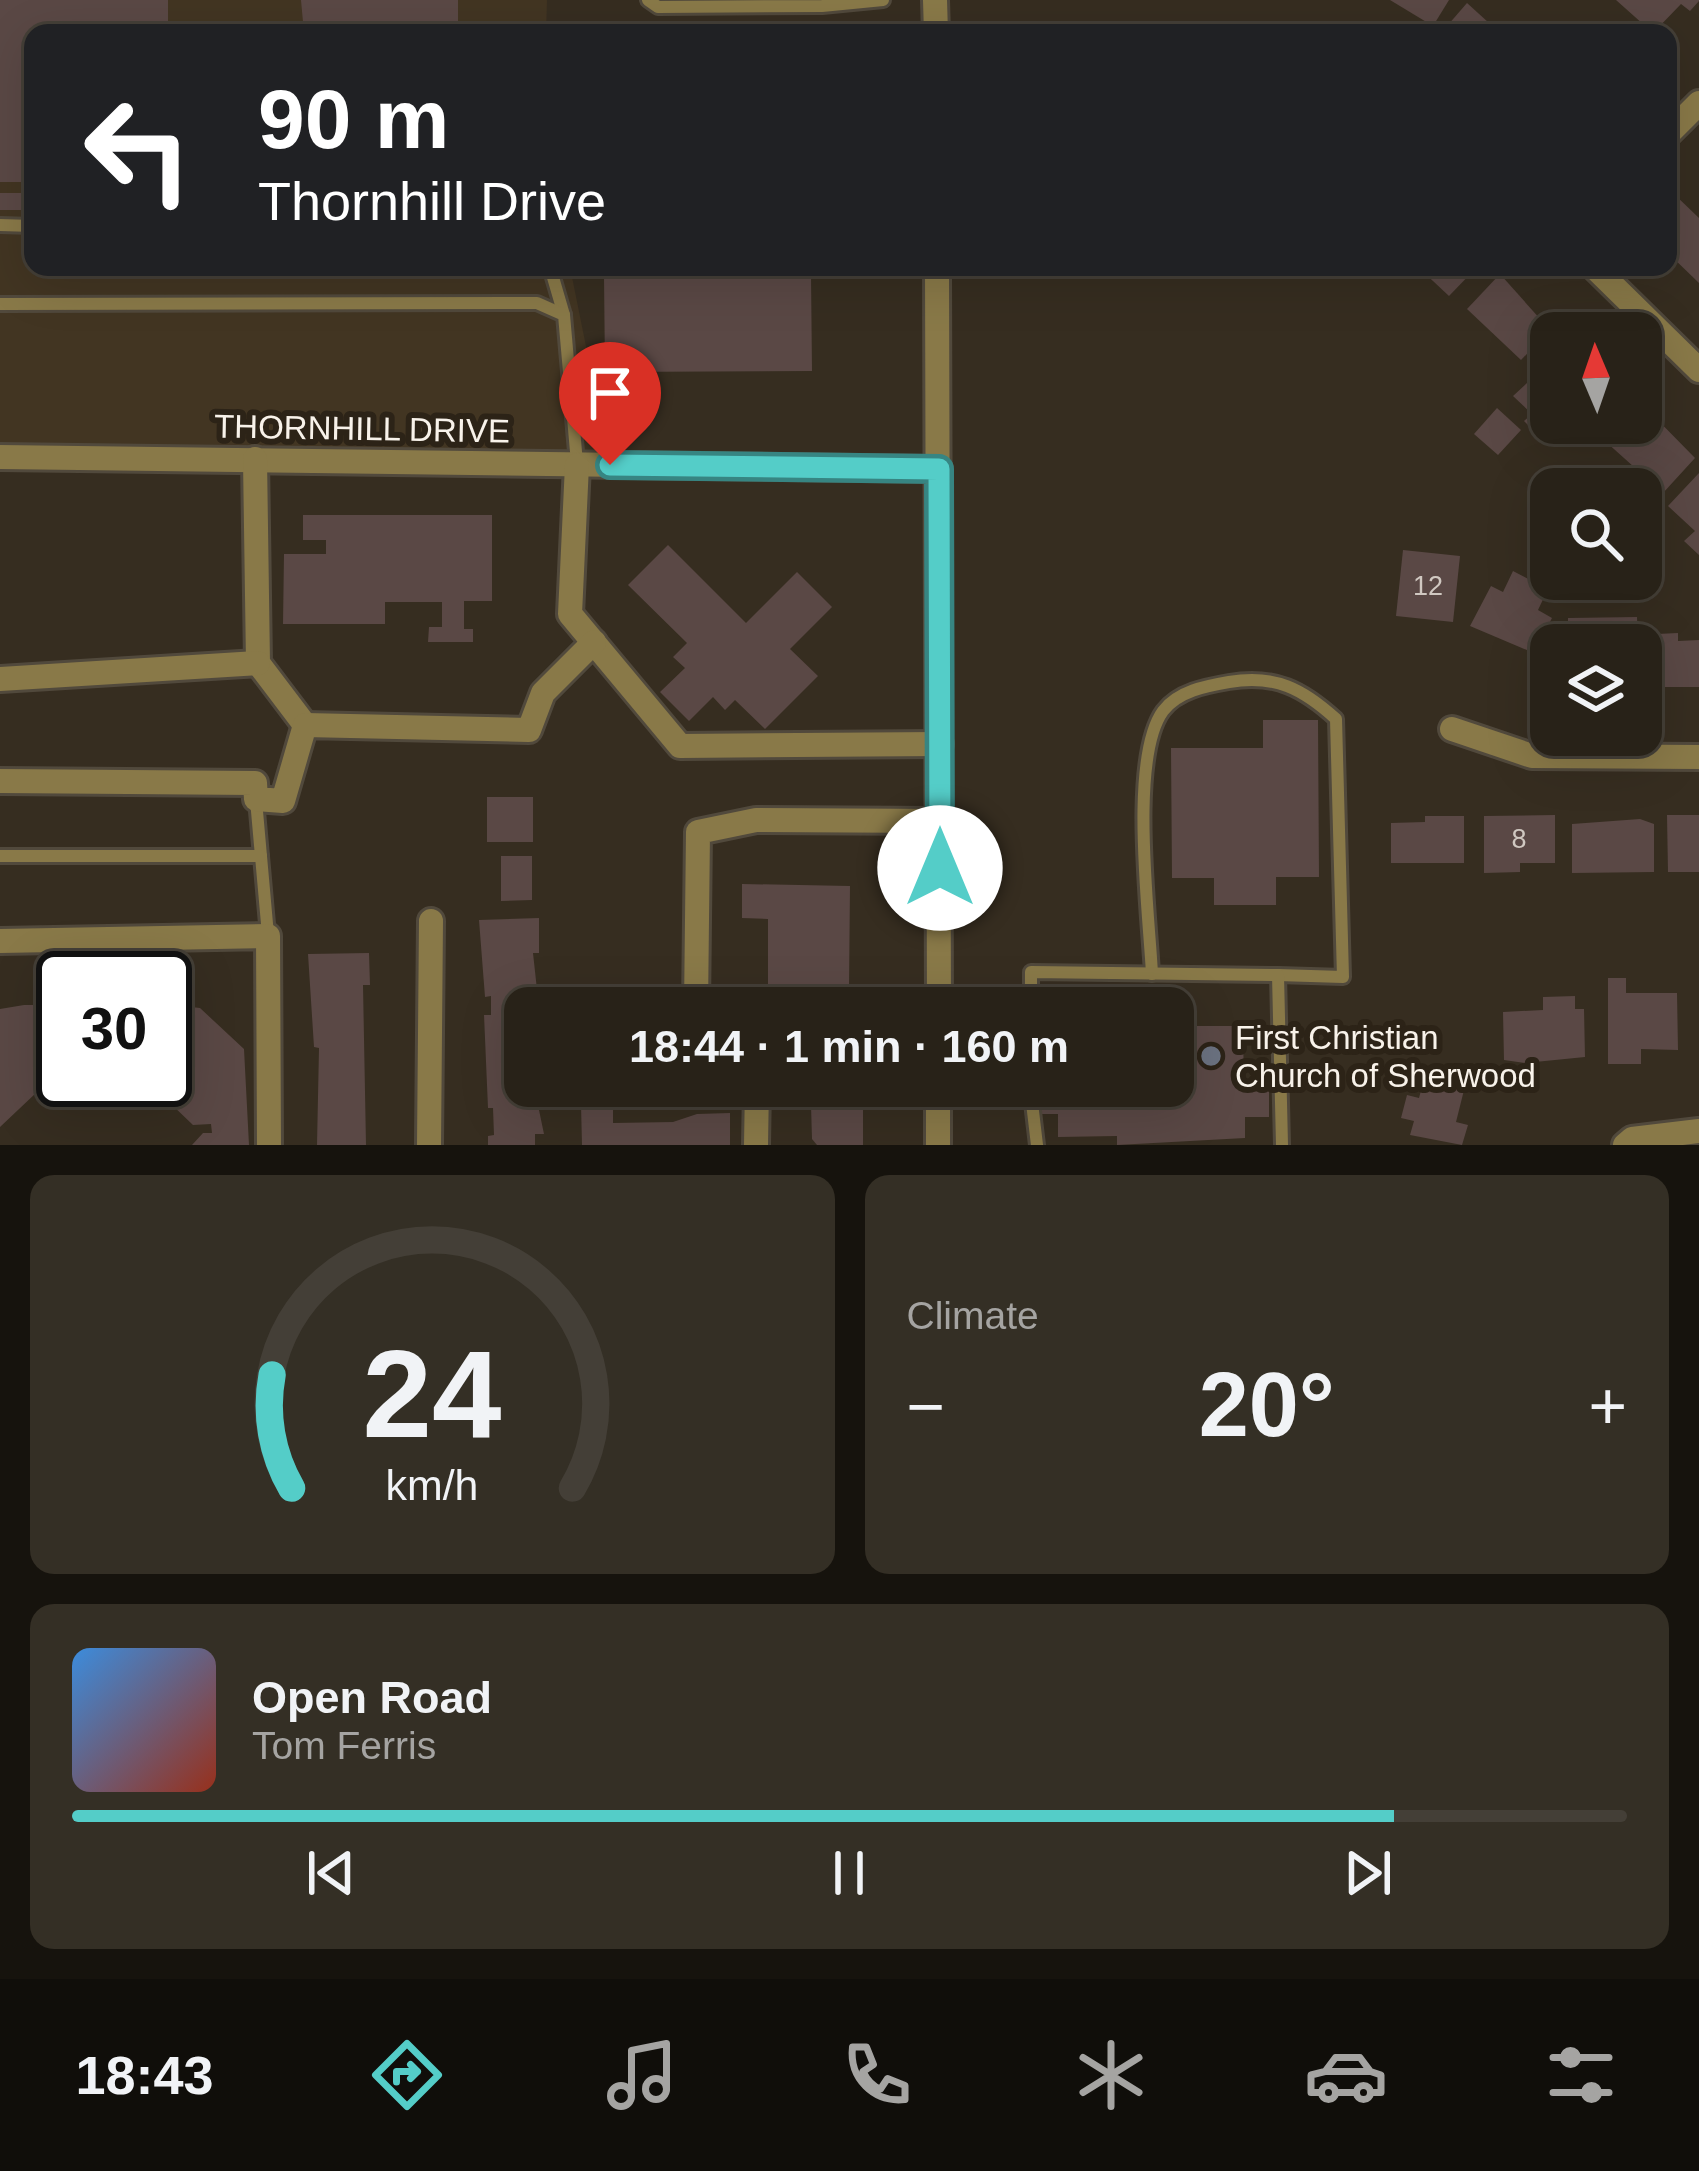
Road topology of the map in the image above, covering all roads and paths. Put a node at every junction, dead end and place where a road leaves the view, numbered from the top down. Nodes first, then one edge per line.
1 (648, 0) edge
2 (884, 0) edge
3 (822, 3) edge
4 (734, 4) edge
5 (1699, 103) edge
6 (1677, 125) edge
7 (553, 276) edge
8 (937, 276) edge
9 (1603, 276) edge
10 (0, 304) edge
11 (564, 315) junction
12 (1699, 370) edge
13 (0, 457) edge
14 (255, 459) junction
15 (577, 464) junction
16 (939, 469) junction
17 (594, 642) junction
18 (257, 663) junction
19 (0, 679) edge
20 (305, 725) junction
21 (1452, 729) dead end
22 (940, 744) junction
23 (1699, 757) edge
24 (0, 781) edge
25 (256, 799) junction
26 (940, 821) junction
27 (0, 856) edge
28 (261, 856) junction
29 (431, 921) dead end
30 (268, 936) junction
31 (0, 941) edge
32 (1152, 974) junction
33 (1278, 975) junction
34 (696, 987) edge
35 (939, 987) edge
36 (1031, 987) edge
37 (757, 1107) edge
38 (938, 1107) edge
39 (1032, 1107) edge
40 (1699, 1131) edge
41 (269, 1145) edge
42 (429, 1145) edge
43 (756, 1145) edge
44 (938, 1145) edge
45 (1037, 1145) edge
46 (1282, 1145) edge
47 (1625, 1145) edge

1 - 4 lane
2 - 3 lane
3 - 4 lane
5 - 6 street
7 - 11 lane
8 - 16 street
9 - 12 street
10 - 11 lane
11 - 15 lane
13 - 14 street, THORNHILL DRIVE
14 - 15 street, THORNHILL DRIVE
14 - 18 street
15 - 16 street, THORNHILL DRIVE
15 - 17 street
16 - 22 street
17 - 20 street
17 - 22 street
18 - 19 street
18 - 20 street
20 - 25 street
21 - 23 street
22 - 26 street
24 - 25 street
25 - 28 lane
26 - 34 street
26 - 35 street
27 - 28 lane
28 - 30 lane
29 - 42 street
30 - 31 street
30 - 41 street
32 - 33 lane
32 - 33 lane
32 - 36 lane
33 - 46 lane
37 - 43 street
38 - 44 street
39 - 45 lane
40 - 47 street

